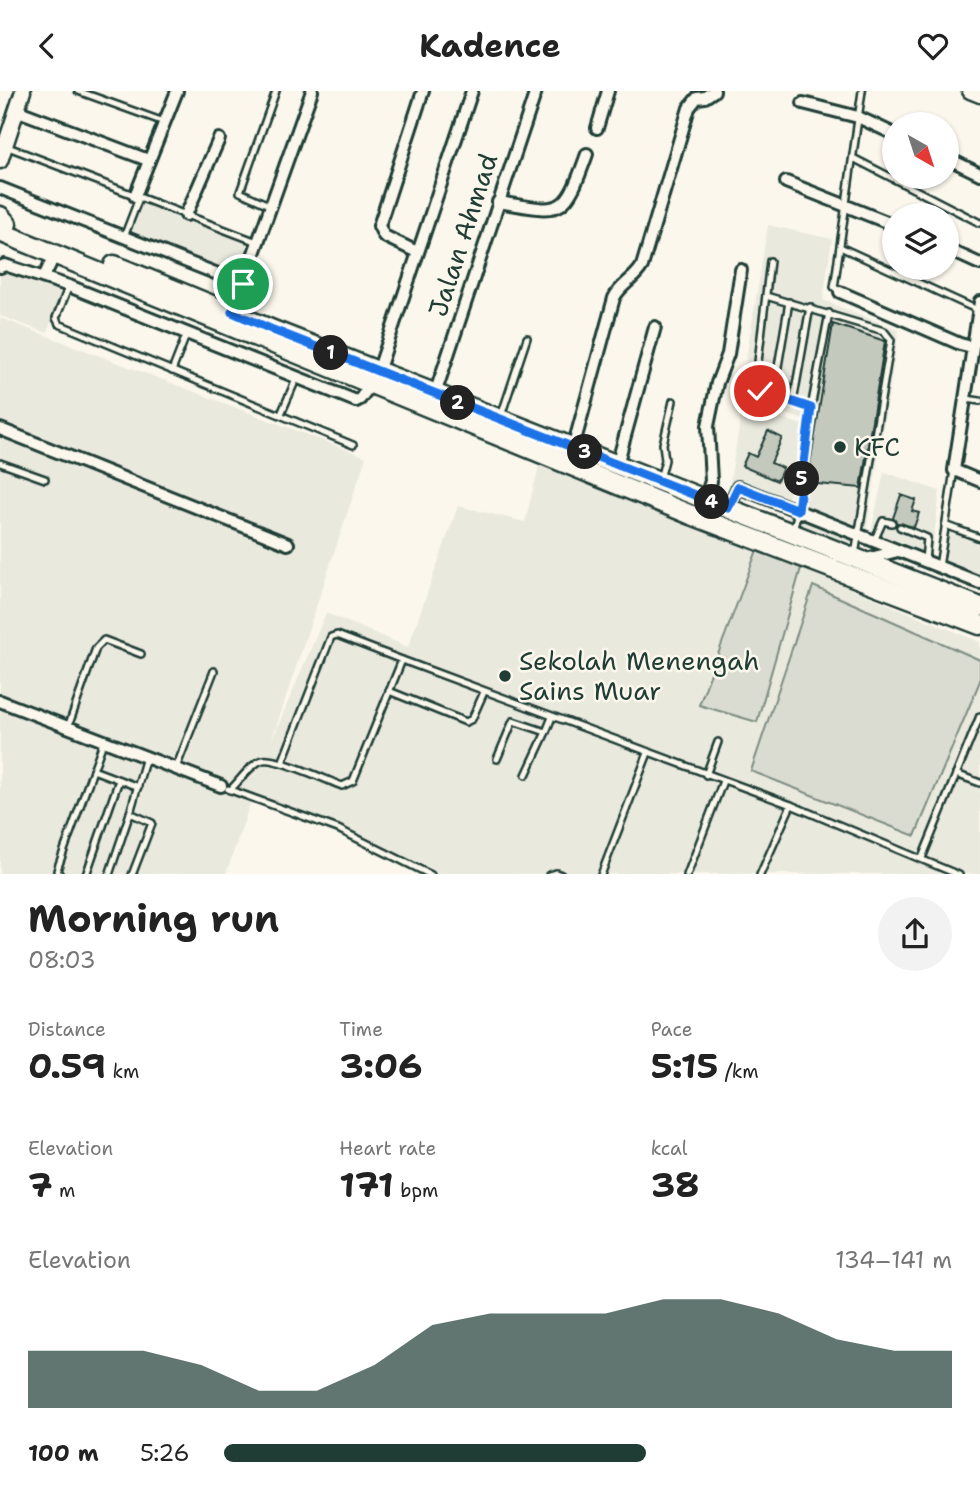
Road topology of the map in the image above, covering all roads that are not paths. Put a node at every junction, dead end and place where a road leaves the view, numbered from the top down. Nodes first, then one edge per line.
1 (23, 91) edge
2 (78, 91) edge
3 (177, 91) edge
4 (276, 91) edge
5 (312, 91) edge
6 (424, 91) edge
7 (472, 91) edge
8 (536, 91) edge
9 (608, 91) edge
10 (714, 91) edge
11 (862, 91) edge
12 (970, 91) edge
13 (980, 95) edge
14 (803, 103) dead end
15 (16, 110) junction
16 (858, 117) junction
17 (164, 122) junction
18 (597, 128) dead end
19 (882, 128) edge
20 (219, 139) dead end
21 (5, 146) junction
22 (587, 154) dead end
23 (853, 158) junction
24 (148, 160) junction
25 (0, 161) edge
26 (959, 164) edge
27 (980, 174) edge
28 (786, 182) dead end
29 (0, 188) edge
30 (137, 197) junction
31 (498, 202) junction
32 (845, 204) junction
33 (271, 206) junction
34 (186, 215) junction
35 (882, 220) edge
36 (980, 223) edge
37 (2, 227) edge
38 (124, 237) junction
39 (258, 243) junction
40 (840, 247) junction
41 (417, 252) junction
42 (959, 254) edge
43 (53, 258) junction
44 (770, 261) dead end
45 (980, 264) edge
46 (0, 267) edge
47 (741, 270) dead end
48 (44, 275) junction
49 (243, 284) junction
50 (69, 286) junction
51 (839, 292) joint
52 (766, 296) junction
53 (789, 302) junction
54 (810, 307) junction
55 (979, 308) edge
56 (232, 312) junction
57 (829, 313) junction
58 (655, 327) dead end
59 (187, 333) junction
60 (527, 338) dead end
61 (972, 347) junction
62 (172, 371) junction
63 (297, 377) junction
64 (371, 384) junction
65 (435, 394) junction
66 (773, 395) junction
67 (963, 398) junction
68 (673, 401) dead end
69 (980, 401) edge
70 (793, 402) junction
71 (811, 408) junction
72 (281, 414) junction
73 (500, 419) junction
74 (0, 429) edge
75 (353, 445) dead end
76 (572, 447) junction
77 (0, 463) edge
78 (617, 465) junction
79 (954, 470) junction
80 (45, 479) dead end
81 (980, 481) edge
82 (660, 482) junction
83 (705, 500) junction
84 (780, 503) junction
85 (728, 508) junction
86 (798, 510) junction
87 (892, 523) dead end
88 (945, 525) junction
89 (900, 527) dead end
90 (787, 532) junction
91 (859, 534) junction
92 (980, 538) edge
93 (874, 541) junction
94 (288, 544) dead end
95 (900, 551) junction
96 (857, 560) junction
97 (925, 561) junction
98 (939, 567) junction
99 (980, 583) edge
100 (923, 584) junction
101 (980, 607) edge
102 (980, 625) edge
103 (141, 654) dead end
104 (402, 660) junction
105 (214, 671) dead end
106 (389, 691) junction
107 (484, 692) junction
108 (0, 701) edge
109 (980, 716) edge
110 (552, 717) junction
111 (68, 727) junction
112 (545, 732) junction
113 (104, 740) junction
114 (718, 742) dead end
115 (648, 753) junction
116 (146, 757) junction
117 (497, 759) dead end
118 (282, 763) junction
119 (176, 768) junction
120 (93, 770) junction
121 (956, 774) junction
122 (526, 775) dead end
123 (706, 775) junction
124 (119, 780) junction
125 (723, 781) junction
126 (980, 783) edge
127 (138, 787) junction
128 (226, 788) junction
129 (790, 805) junction
130 (131, 813) junction
131 (922, 858) junction
132 (60, 874) edge
133 (86, 874) edge
134 (108, 874) edge
135 (132, 874) edge
136 (431, 874) edge
137 (549, 874) edge
138 (561, 874) edge
139 (601, 874) edge
140 (687, 874) edge
141 (760, 874) edge
142 (959, 874) edge

1 - 15 street
2 - 17 lane
3 - 17 street
4 - 33 lane
5 - 33 street
6 - 41 street
7 - 41 street
8 - 31 street, Jalan Ahmad
9 - 18 street
10 - 76 street
11 - 16 lane
12 - 13 street
14 - 16 street
15 - 21 street
15 - 24 street
16 - 19 street
16 - 23 lane
17 - 24 street
20 - 34 street
21 - 25 street
21 - 30 lane
22 - 31 street
23 - 32 lane
23 - 36 lane
24 - 30 street
26 - 27 street
28 - 32 street
29 - 38 street
30 - 34 lane
30 - 38 lane
31 - 65 street, Jalan Ahmad
32 - 35 street
32 - 40 lane
33 - 39 street
34 - 39 lane
37 - 43 main road
37 - 56 main road
38 - 49 street
39 - 49 street
40 - 51 lane
40 - 55 lane
41 - 64 street
42 - 45 street
43 - 48 street
43 - 64 main road
44 - 52 lane
46 - 48 street
47 - 83 street
48 - 50 street
49 - 56 street
50 - 59 street
50 - 62 lane
51 - 61 street
52 - 53 lane
52 - 66 lane
53 - 54 lane
53 - 66 lane
54 - 57 lane
54 - 70 lane
55 - 61 street
56 - 64 main road
57 - 71 lane
57 - 91 lane
58 - 78 street
59 - 62 lane
59 - 63 street
60 - 73 lane
61 - 67 street
62 - 72 lane
63 - 64 street
63 - 72 lane
64 - 65 main road
64 - 102 main road
65 - 73 main road
66 - 70 lane
67 - 69 lane
67 - 79 street
68 - 82 lane
70 - 71 lane
71 - 86 lane
72 - 75 lane
73 - 76 main road
74 - 94 street
76 - 78 main road
77 - 80 lane
78 - 82 main road
79 - 81 street
79 - 88 lane
82 - 83 main road
83 - 85 main road
84 - 85 street
84 - 86 street
84 - 90 street
85 - 90 main road
86 - 90 lane
86 - 91 street
87 - 93 lane
88 - 92 lane
88 - 98 lane
89 - 97 lane
90 - 96 main road
91 - 93 street
91 - 96 lane
93 - 95 street
95 - 96 street
95 - 97 street
96 - 100 main road
97 - 98 street
97 - 100 street
98 - 99 street
100 - 101 main road
103 - 111 lane
104 - 106 lane
104 - 107 lane
104 - 118 lane
105 - 119 lane
106 - 107 lane
106 - 118 lane
107 - 110 lane
108 - 111 street
109 - 121 lane
110 - 112 lane
110 - 115 lane
111 - 113 street
112 - 117 lane
112 - 122 lane
113 - 116 street
113 - 120 lane
114 - 123 lane
115 - 123 lane
115 - 139 lane
116 - 119 street
116 - 127 lane
118 - 128 lane
119 - 128 street
120 - 124 lane
120 - 132 lane
121 - 126 lane
121 - 131 lane
123 - 125 lane
124 - 127 lane
124 - 133 lane
125 - 129 lane
125 - 140 lane
127 - 130 lane
128 - 136 lane
129 - 131 lane
129 - 141 lane
130 - 134 lane
130 - 135 lane
131 - 142 lane
137 - 138 lane

